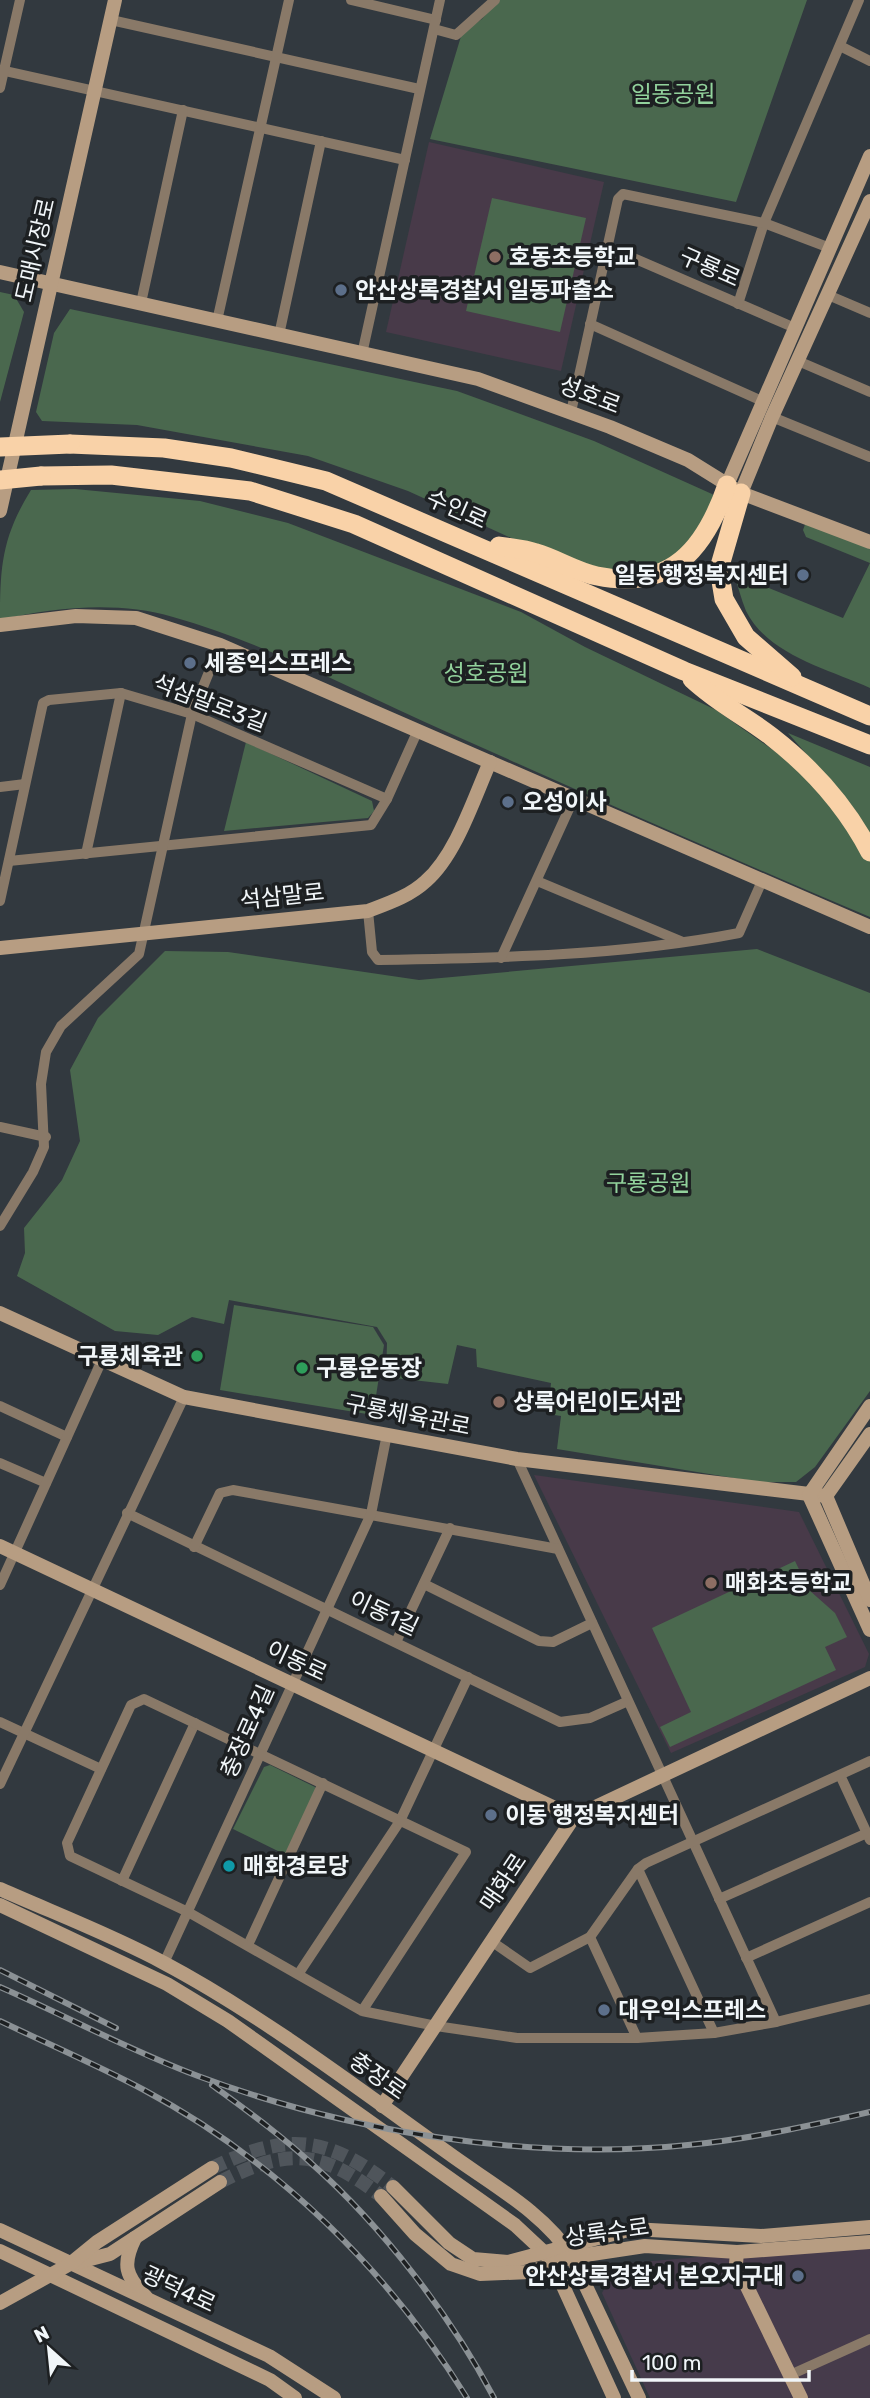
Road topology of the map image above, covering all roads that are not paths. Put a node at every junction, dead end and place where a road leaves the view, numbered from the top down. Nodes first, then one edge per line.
1 (20, 0) edge
2 (115, 0) edge
3 (289, 0) edge
4 (352, 0) edge
5 (440, 0) edge
6 (495, 0) edge
7 (859, 0) edge
8 (111, 20) junction
9 (435, 24) junction
10 (840, 46) junction
11 (276, 58) junction
12 (870, 61) edge
13 (2, 70) edge
14 (0, 88) edge
15 (419, 89) junction
16 (96, 91) junction
17 (183, 110) junction
18 (261, 127) junction
19 (321, 141) junction
20 (870, 156) edge
21 (405, 160) junction
22 (870, 201) edge
23 (843, 218) junction
24 (764, 223) junction
25 (865, 228) edge
26 (608, 247) junction
27 (830, 248) junction
28 (0, 272) edge
29 (50, 283) junction
30 (828, 295) junction
31 (141, 303) junction
32 (738, 304) junction
33 (870, 313) edge
34 (217, 321) junction
35 (590, 324) junction
36 (795, 328) junction
37 (279, 335) junction
38 (362, 354) junction
39 (797, 361) junction
40 (870, 392) edge
41 (762, 401) junction
42 (571, 412) junction
43 (772, 417) junction
44 (0, 447) edge
45 (870, 457) edge
46 (0, 480) edge
47 (734, 489) junction
48 (0, 511) edge
49 (450, 534) junction
50 (870, 542) edge
51 (0, 625) edge
52 (220, 645) junction
53 (684, 671) junction
54 (803, 688) junction
55 (121, 693) junction
56 (192, 714) junction
57 (870, 716) edge
58 (418, 730) junction
59 (870, 745) edge
60 (490, 762) junction
61 (25, 784) junction
62 (0, 787) edge
63 (574, 798) junction
64 (387, 799) junction
65 (162, 846) junction
66 (870, 852) edge
67 (86, 854) junction
68 (9, 861) junction
69 (537, 881) junction
70 (762, 881) junction
71 (0, 901) edge
72 (368, 911) junction
73 (870, 927) edge
74 (143, 933) junction
75 (685, 943) junction
76 (1, 952) edge
77 (501, 958) junction
78 (0, 1127) edge
79 (46, 1137) junction
80 (0, 1226) edge
81 (0, 1313) edge
82 (102, 1360) junction
83 (184, 1397) junction
84 (0, 1406) edge
85 (870, 1406) edge
86 (387, 1434) junction
87 (870, 1434) edge
88 (67, 1437) junction
89 (517, 1459) junction
90 (0, 1463) edge
91 (46, 1483) junction
92 (808, 1495) junction
93 (826, 1496) junction
94 (127, 1513) junction
95 (371, 1514) junction
96 (450, 1528) junction
97 (0, 1546) edge
98 (194, 1547) junction
99 (558, 1549) junction
100 (15, 1553) junction
101 (424, 1584) junction
102 (0, 1585) edge
103 (92, 1590) junction
104 (864, 1592) edge
105 (327, 1609) junction
106 (592, 1623) junction
107 (870, 1630) edge
108 (397, 1642) junction
109 (468, 1677) junction
110 (870, 1678) edge
111 (291, 1684) junction
112 (626, 1702) junction
113 (0, 1722) edge
114 (195, 1723) junction
115 (26, 1734) junction
116 (433, 1750) junction
117 (260, 1752) junction
118 (870, 1761) edge
119 (101, 1769) junction
120 (840, 1775) junction
121 (661, 1776) junction
122 (323, 1783) junction
123 (0, 1784) edge
124 (574, 1816) junction
125 (400, 1821) junction
126 (868, 1837) edge
127 (693, 1842) junction
128 (638, 1869) junction
129 (122, 1881) junction
130 (0, 1889) edge
131 (719, 1899) junction
132 (870, 1902) edge
133 (0, 1905) edge
134 (188, 1912) junction
135 (590, 1937) junction
136 (491, 1941) junction
137 (248, 1945) junction
138 (746, 1958) junction
139 (164, 1963) junction
140 (299, 1973) junction
141 (870, 1999) edge
142 (362, 2011) junction
143 (776, 2022) junction
144 (436, 2026) junction
145 (714, 2033) junction
146 (638, 2038) junction
147 (382, 2106) junction
148 (212, 2168) tunnel mouth
149 (220, 2182) tunnel mouth
150 (393, 2186) tunnel mouth
151 (381, 2196) tunnel mouth
152 (870, 2227) edge
153 (0, 2230) edge
154 (136, 2237) junction
155 (870, 2242) edge
156 (0, 2251) edge
157 (568, 2251) junction
158 (737, 2252) junction
159 (549, 2258) junction
160 (70, 2264) junction
161 (50, 2275) junction
162 (152, 2302) junction
163 (0, 2304) edge
164 (870, 2339) edge
165 (790, 2375) junction
166 (295, 2398) edge
167 (334, 2398) edge
168 (614, 2398) edge
169 (639, 2398) edge
170 (801, 2398) edge

1 - 13 street
2 - 8 street, 도매시장로
3 - 11 street
4 - 9 street
5 - 9 street
6 - 9 street
7 - 10 street
8 - 11 street
8 - 16 street, 도매시장로
9 - 15 street
10 - 12 street
10 - 24 street
11 - 15 street
11 - 18 street
13 - 14 street
13 - 16 street
15 - 21 street
16 - 17 street
16 - 29 street, 도매시장로
17 - 18 street
17 - 31 street
18 - 19 street
18 - 34 street
19 - 21 street
19 - 37 street
20 - 23 street
21 - 38 street
22 - 25 street
23 - 25 street
23 - 27 street
24 - 26 street
24 - 27 street
24 - 32 street
25 - 30 street
26 - 32 street, 구룡로
26 - 35 street
27 - 36 street
28 - 29 street, 성호로
29 - 31 street, 성호로
29 - 48 street, 도매시장로
30 - 33 street
30 - 39 street
31 - 34 street, 성호로
32 - 36 street, 구룡로
34 - 37 street, 성호로
35 - 41 street
35 - 42 street
36 - 41 street
37 - 38 street, 성호로
38 - 42 street, 성호로
39 - 40 street
39 - 43 street
41 - 47 street
42 - 47 street, 성호로
43 - 45 street
43 - 47 street
44 - 49 highway, 수인로, bridge
46 - 53 highway, bridge
47 - 49 highway
47 - 50 street, 성호로
47 - 54 highway
49 - 54 highway, 수인로
51 - 52 street
52 - 56 street
52 - 58 street
53 - 59 highway
53 - 66 highway
54 - 57 highway, 수인로
55 - 56 street, 석삼말로3길
55 - 61 street, 석삼말로3길
55 - 67 street
56 - 64 street, 석삼말로3길
56 - 65 street
58 - 60 street
58 - 64 street
60 - 63 street
60 - 72 street, 석삼말로
61 - 62 street
61 - 68 street, 석삼말로3길
63 - 69 street
63 - 70 street
64 - 65 street
65 - 67 street
65 - 74 street
67 - 68 street
68 - 71 street, 석삼말로3길
69 - 75 street
69 - 77 street
70 - 73 street
70 - 75 street
72 - 74 street, 석삼말로
72 - 77 street
74 - 76 street, 석삼말로
74 - 79 street
75 - 77 street
78 - 79 street
79 - 80 street
81 - 82 street, 구룡체육관로
82 - 83 street, 구룡체육관로
82 - 88 street
83 - 86 street, 구룡체육관로
83 - 94 street
84 - 88 street
85 - 92 street
86 - 89 street, 구룡체육관로
86 - 95 street, 충장로4길
87 - 93 street
88 - 91 street
89 - 92 street, 구룡체육관로
89 - 99 street
90 - 91 street
91 - 100 street
92 - 93 street, 구룡체육관로
92 - 104 street
93 - 104 street
94 - 98 street, 이동1길
94 - 103 street
95 - 96 street
95 - 98 street
95 - 105 street, 충장로4길
96 - 99 street
96 - 101 street
97 - 100 street, 이동로
98 - 105 street, 이동1길
99 - 106 street
100 - 102 street
100 - 103 street, 이동로
101 - 106 street
101 - 108 street
103 - 111 street, 이동로
103 - 115 street
104 - 107 street
105 - 108 street, 이동1길
105 - 111 street, 충장로4길
106 - 112 street
108 - 109 street, 이동1길
109 - 112 street, 이동1길
109 - 116 street
110 - 121 street
111 - 116 street, 이동로
111 - 117 street, 충장로4길
112 - 121 street
113 - 115 street
114 - 117 street
114 - 119 street
114 - 129 street
115 - 119 street
115 - 123 street
116 - 124 street, 이동로
116 - 125 street
117 - 122 street
117 - 134 street, 충장로4길
118 - 120 street
119 - 129 street
120 - 126 street
120 - 127 street
121 - 124 street
121 - 127 street
122 - 125 street
122 - 137 street
124 - 136 street, 매화로
125 - 140 street
125 - 142 street
126 - 131 street
127 - 128 street
127 - 131 street
128 - 135 street
128 - 145 street
129 - 134 street
130 - 139 street, 충장로
131 - 138 street
132 - 138 street
133 - 159 street, 충장로
134 - 137 street
134 - 139 street, 충장로4길
135 - 136 street
135 - 146 street
136 - 144 street, 매화로
137 - 140 street
138 - 143 street
139 - 147 street, 충장로
140 - 142 street
141 - 143 street
142 - 144 street
143 - 145 street
144 - 146 street
144 - 147 street, 매화로
145 - 146 street
147 - 157 street, 충장로
148 - 160 street
149 - 154 street
150 - 159 street, 상록수로
151 - 159 street, 상록수로
152 - 157 street, 상록수로
153 - 160 street, 광덕4로
154 - 160 street
154 - 162 street
155 - 158 street, 상록수로
156 - 161 street, 광덕4로
157 - 158 street, 상록수로
157 - 159 street, 상록수로
157 - 169 street, 충장로
158 - 165 street
159 - 168 street, 충장로
160 - 161 street
160 - 162 street, 광덕4로
161 - 163 street
161 - 166 street, 광덕4로
162 - 167 street, 광덕4로
164 - 165 street
165 - 170 street

